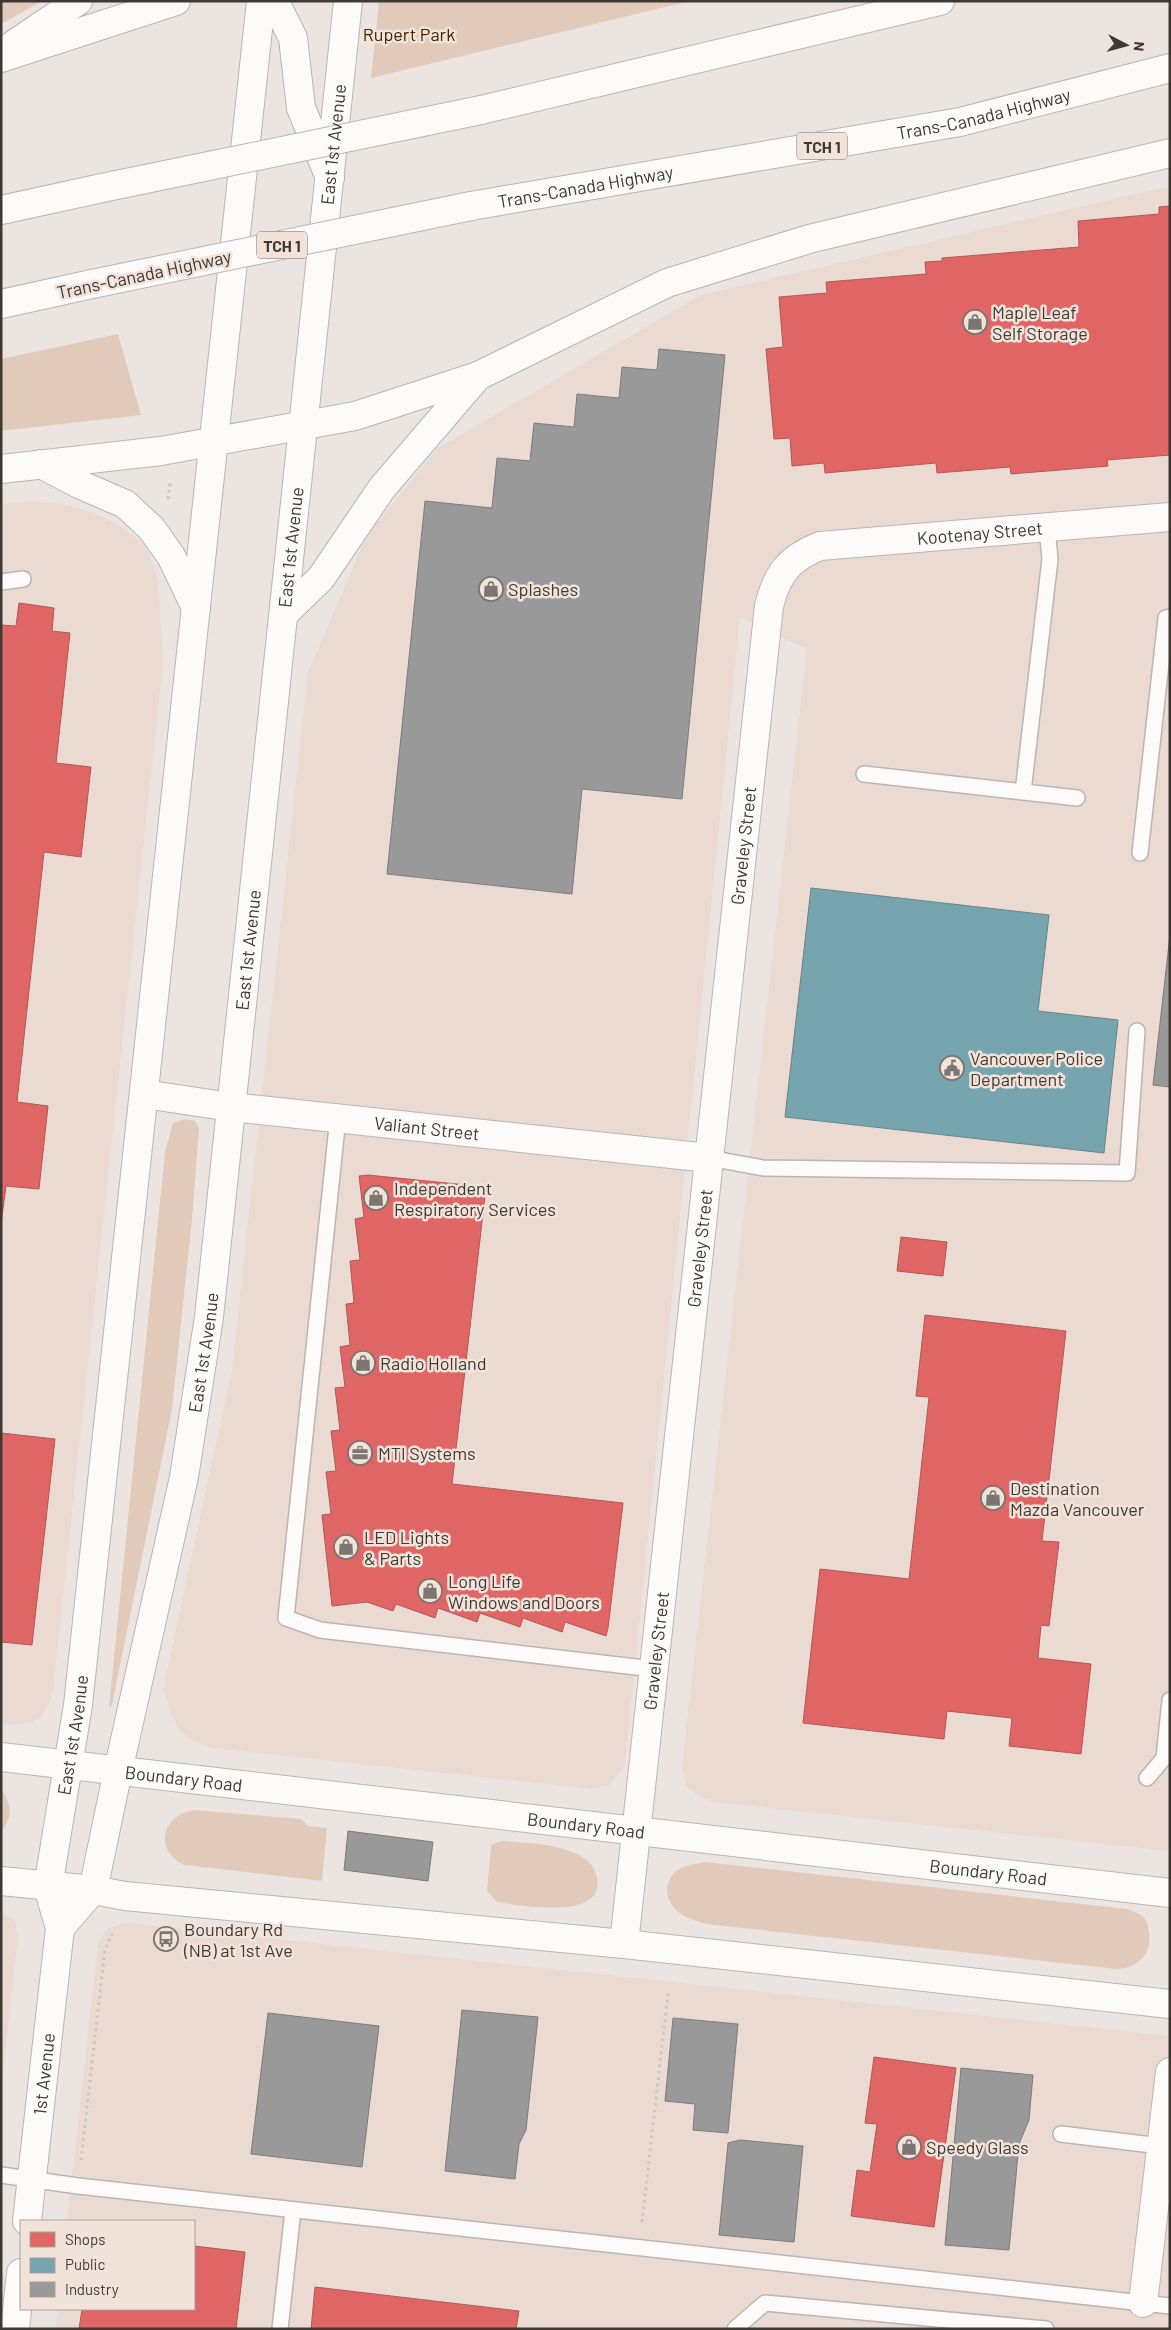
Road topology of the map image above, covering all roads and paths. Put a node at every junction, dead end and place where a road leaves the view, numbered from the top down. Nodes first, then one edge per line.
1 (78, 1) edge
2 (176, 1) edge
3 (261, 1) edge
4 (271, 1) edge
5 (348, 1) edge
6 (940, 1) edge
7 (1, 53) edge
8 (1, 58) edge
9 (1170, 68) edge
10 (1170, 153) edge
11 (330, 178) junction
12 (1, 210) edge
13 (1, 304) edge
14 (478, 376) junction
15 (304, 425) junction
16 (214, 441) junction
17 (41, 464) junction
18 (1, 469) edge
19 (170, 478) dead end
20 (168, 507) dead end
21 (1170, 517) edge
22 (1047, 528) junction
23 (793, 561) joint
24 (22, 579) dead end
25 (1, 582) edge
26 (196, 608) junction
27 (284, 614) junction
28 (1170, 617) edge
29 (864, 774) dead end
30 (1023, 792) junction
31 (1077, 798) dead end
32 (1140, 853) dead end
33 (1137, 1031) dead end
34 (144, 1094) junction
35 (231, 1107) junction
36 (338, 1117) junction
37 (710, 1158) junction
38 (653, 1669) junction
39 (1170, 1700) edge
40 (1, 1757) edge
41 (67, 1765) junction
42 (118, 1771) junction
43 (1146, 1778) dead end
44 (636, 1831) junction
45 (1, 1881) edge
46 (48, 1887) junction
47 (94, 1890) junction
48 (1170, 1893) edge
49 (60, 1928) junction
50 (112, 1934) dead end
51 (624, 1944) junction
52 (668, 1993) dead end
53 (1170, 2004) edge
54 (1170, 2072) edge
55 (1061, 2134) dead end
56 (1162, 2146) junction
57 (1, 2176) edge
58 (32, 2180) junction
59 (78, 2186) junction
60 (293, 2210) junction
61 (27, 2220) edge
62 (639, 2247) junction
63 (20, 2282) edge
64 (1143, 2303) junction
65 (1170, 2306) edge
66 (15, 2329) edge
67 (280, 2329) edge
68 (735, 2329) edge
69 (1046, 2329) edge

1 - 7 main road
2 - 8 main road
3 - 16 main road, East 1st Avenue
4 - 11 main road
5 - 11 main road, East 1st Avenue
6 - 12 main road, bridge
9 - 13 main road, Trans-Canada Highway / TCH 1, bridge
10 - 14 main road
11 - 15 main road, East 1st Avenue
14 - 15 main road
14 - 27 main road
15 - 16 main road
15 - 27 main road, East 1st Avenue
16 - 17 main road
16 - 26 main road, East 1st Avenue
17 - 18 main road
17 - 26 main road
19 - 20 path
21 - 22 main road, Kootenay Street
22 - 23 main road, Kootenay Street
22 - 30 lane
23 - 37 main road, Graveley Street
24 - 25 lane
26 - 34 main road, East 1st Avenue
27 - 35 main road, East 1st Avenue
28 - 32 lane
29 - 30 lane
30 - 31 lane
33 - 37 lane
34 - 35 main road, Valiant Street
34 - 41 main road, East 1st Avenue
35 - 36 main road, Valiant Street
35 - 42 main road, East 1st Avenue
36 - 37 main road, Valiant Street
36 - 38 lane
37 - 38 main road, Graveley Street
38 - 44 main road, Graveley Street
39 - 43 lane
40 - 41 main road, Boundary Road
41 - 42 main road, Boundary Road
41 - 46 main road, East 1st Avenue
42 - 44 main road, Boundary Road
42 - 47 main road, East 1st Avenue
44 - 48 main road, Boundary Road
44 - 51 main road, Graveley Street
45 - 46 main road
46 - 47 main road
46 - 49 main road, 1st Avenue
47 - 49 main road
47 - 51 main road
49 - 58 main road, 1st Avenue
50 - 59 path
51 - 53 main road
52 - 62 path
54 - 56 main road
55 - 56 lane
56 - 64 main road
57 - 58 lane
58 - 59 lane
58 - 61 main road, 1st Avenue
59 - 60 lane
60 - 62 lane
60 - 67 lane
62 - 64 lane
63 - 66 main road
64 - 65 lane
68 - 69 lane

